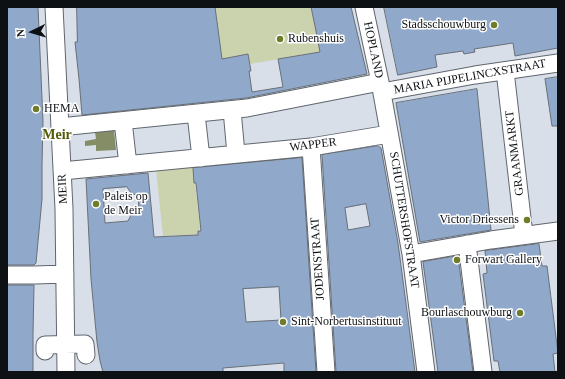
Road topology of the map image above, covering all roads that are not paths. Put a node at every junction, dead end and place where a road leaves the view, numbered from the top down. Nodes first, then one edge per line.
1 (54, 7) edge
2 (364, 7) edge
3 (558, 63) edge
4 (505, 71) junction
5 (381, 87) junction
6 (232, 110) junction
7 (196, 114) junction
8 (123, 121) junction
9 (60, 127) junction
10 (390, 134) junction
11 (311, 146) junction
12 (236, 154) junction
13 (200, 158) junction
14 (128, 165) junction
15 (62, 171) junction
16 (558, 232) edge
17 (524, 235) junction
18 (467, 244) junction
19 (411, 254) junction
20 (65, 274) junction
21 (9, 275) edge
22 (66, 345) junction
23 (45, 351) dead end
24 (86, 355) dead end
25 (66, 372) edge
26 (326, 372) edge
27 (426, 372) edge
28 (483, 372) edge

1 - 9 street, MEIR
2 - 5 street, HOPLAND
3 - 4 street, MARIA PIJPELINCXSTRAAT
4 - 5 street, MARIA PIJPELINCXSTRAAT
4 - 17 street, GRAANMARKT
5 - 6 street
5 - 10 street, SCHUTTERSHOFSTRAAT
6 - 7 street
6 - 12 street
7 - 8 street
7 - 13 street
8 - 9 street
8 - 14 street
9 - 15 street, MEIR
10 - 11 street, WAPPER
10 - 19 street, SCHUTTERSHOFSTRAAT
11 - 12 street, WAPPER
11 - 26 street, JODENSTRAAT
12 - 13 street, WAPPER
13 - 14 street, WAPPER
14 - 15 street, WAPPER
15 - 20 street, MEIR
16 - 17 street
17 - 18 street
18 - 19 street
18 - 28 street
19 - 27 street, SCHUTTERSHOFSTRAAT
20 - 21 street
20 - 22 street, MEIR
22 - 23 street
22 - 24 street
22 - 25 street, MEIR

